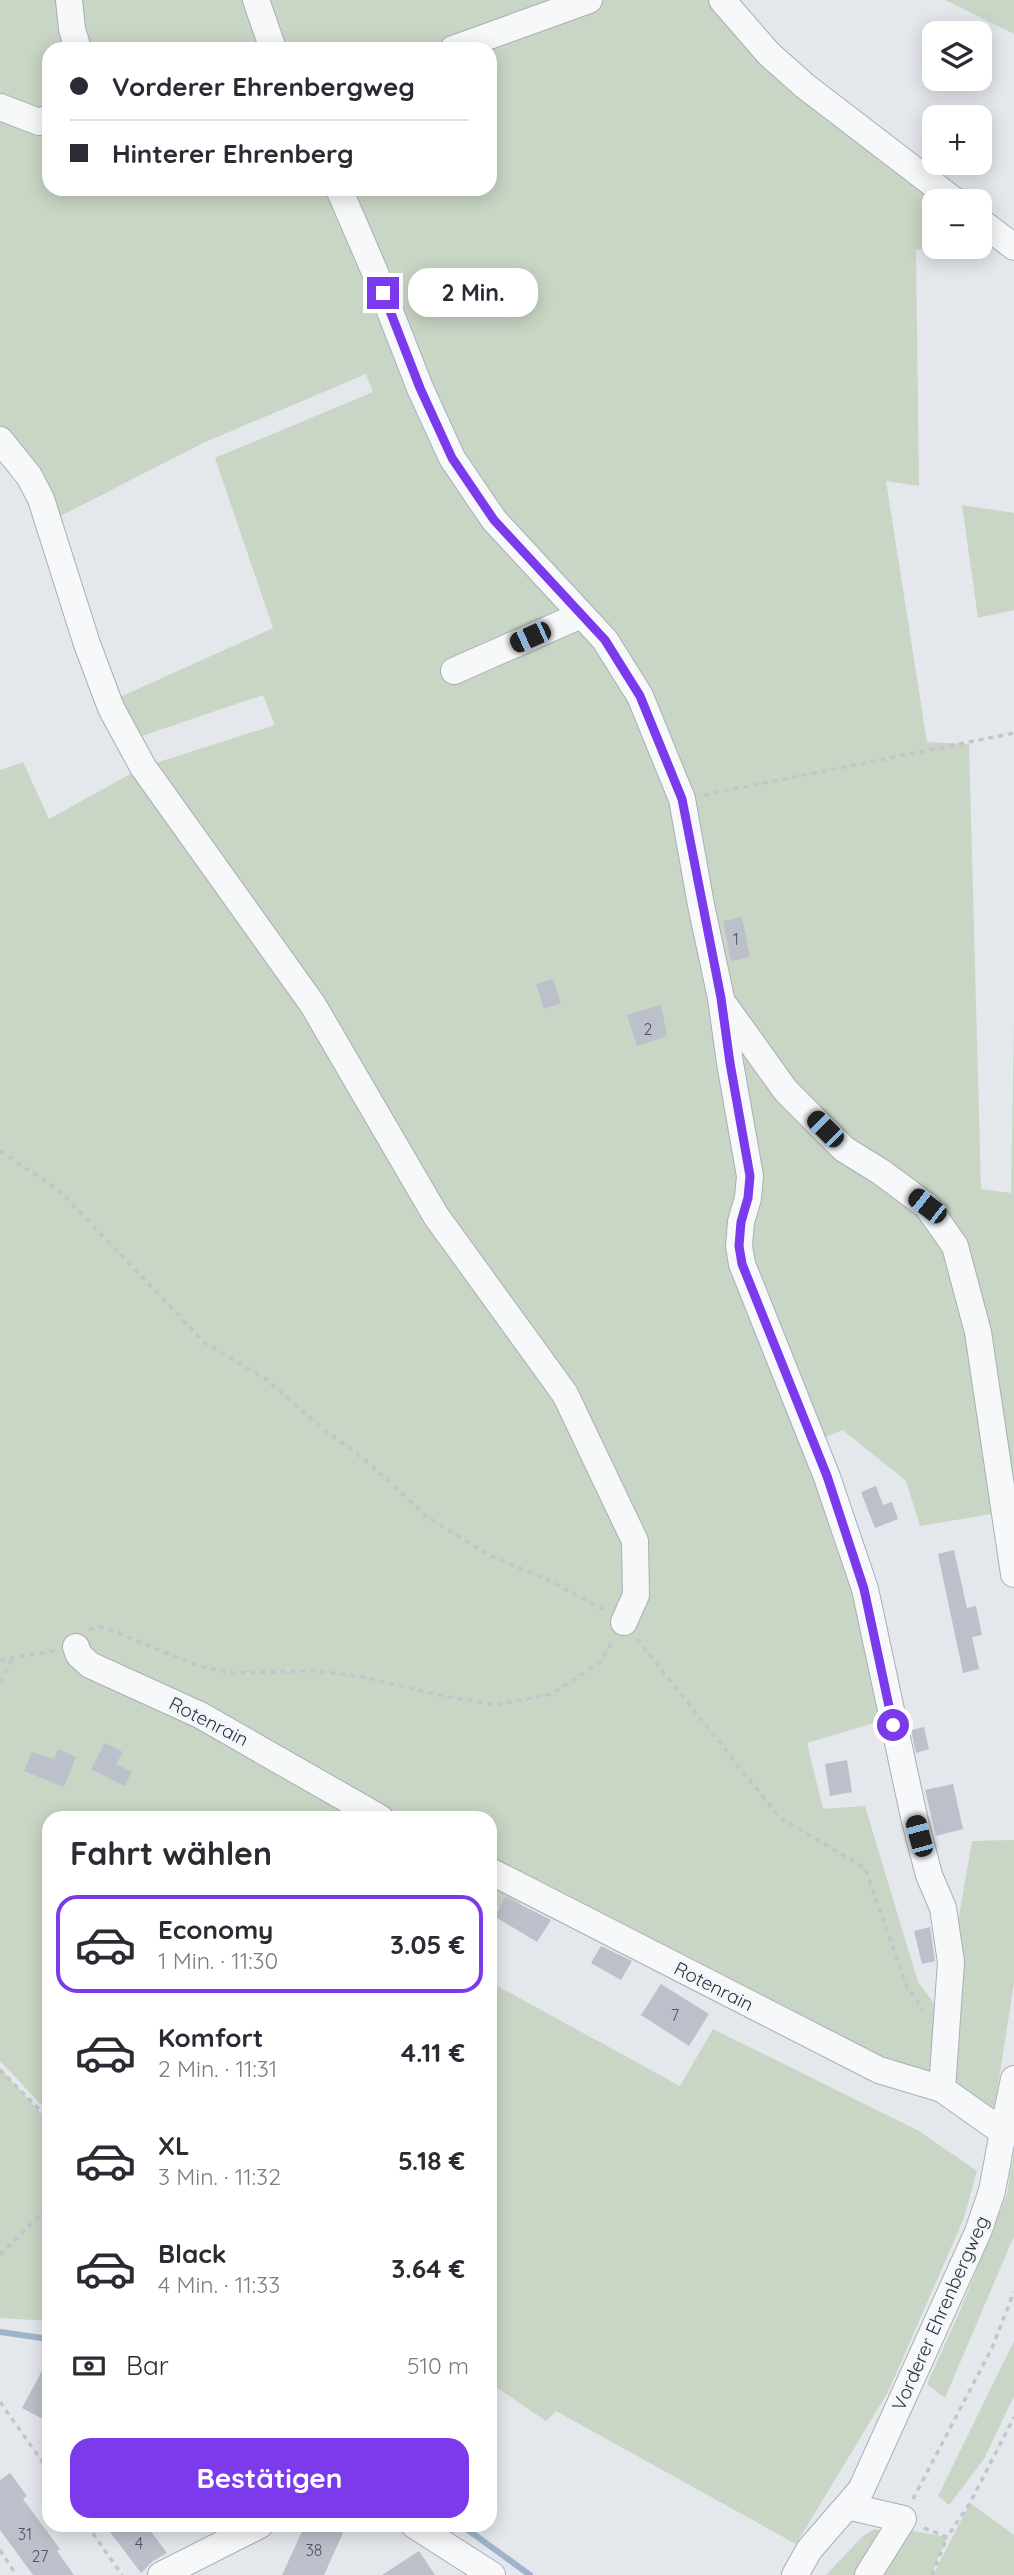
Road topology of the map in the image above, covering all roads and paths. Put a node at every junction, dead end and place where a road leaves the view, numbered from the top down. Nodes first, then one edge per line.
1 (69, 0) edge
2 (256, 0) edge
3 (589, 0) edge
4 (722, 0) edge
5 (76, 42) edge
6 (271, 42) edge
7 (472, 42) edge
8 (0, 107) edge
9 (42, 121) edge
10 (939, 189) edge
11 (342, 196) edge
12 (992, 230) edge
13 (1014, 247) edge
14 (0, 440) edge
15 (581, 615) junction
16 (454, 671) dead end
17 (1014, 733) edge
18 (682, 799) junction
19 (721, 998) junction
20 (0, 1151) edge
21 (1009, 1494) edge
22 (1014, 1574) edge
23 (624, 1622) junction
24 (76, 1647) junction
25 (12, 1659) junction
26 (0, 1660) edge
27 (0, 1682) edge
28 (368, 1811) edge
29 (497, 1875) edge
30 (925, 2012) dead end
31 (0, 2070) edge
32 (1014, 2079) edge
33 (942, 2089) junction
34 (42, 2112) edge
35 (1003, 2132) junction
36 (42, 2213) edge
37 (0, 2255) edge
38 (1014, 2292) edge
39 (0, 2402) edge
40 (1014, 2417) edge
41 (42, 2461) edge
42 (847, 2506) junction
43 (903, 2519) junction
44 (92, 2532) edge
45 (246, 2532) edge
46 (425, 2532) edge
47 (947, 2537) junction
48 (0, 2550) edge
49 (16, 2575) edge
50 (122, 2575) edge
51 (161, 2575) edge
52 (492, 2575) edge
53 (795, 2575) edge
54 (868, 2575) edge
55 (932, 2575) edge

1 - 5 street
2 - 6 street
3 - 7 street
4 - 10 street
8 - 9 street
11 - 15 street
12 - 13 street
14 - 23 street
15 - 16 street
15 - 18 street
17 - 18 path
18 - 19 street
19 - 21 street
19 - 33 street
20 - 23 path
21 - 22 street
23 - 24 path
23 - 30 path
24 - 25 path
24 - 28 street, Rotenrain
25 - 26 path
25 - 27 path
29 - 33 street, Rotenrain
31 - 34 path
32 - 35 street, Vorderer Ehrenbergweg
33 - 35 street
35 - 42 street, Vorderer Ehrenbergweg
36 - 37 path
38 - 43 path
39 - 41 path
40 - 47 path
42 - 43 street
42 - 53 street, Vorderer Ehrenbergweg
43 - 47 path
43 - 54 street
44 - 50 path
45 - 51 street
46 - 52 street
47 - 55 path
48 - 49 path

